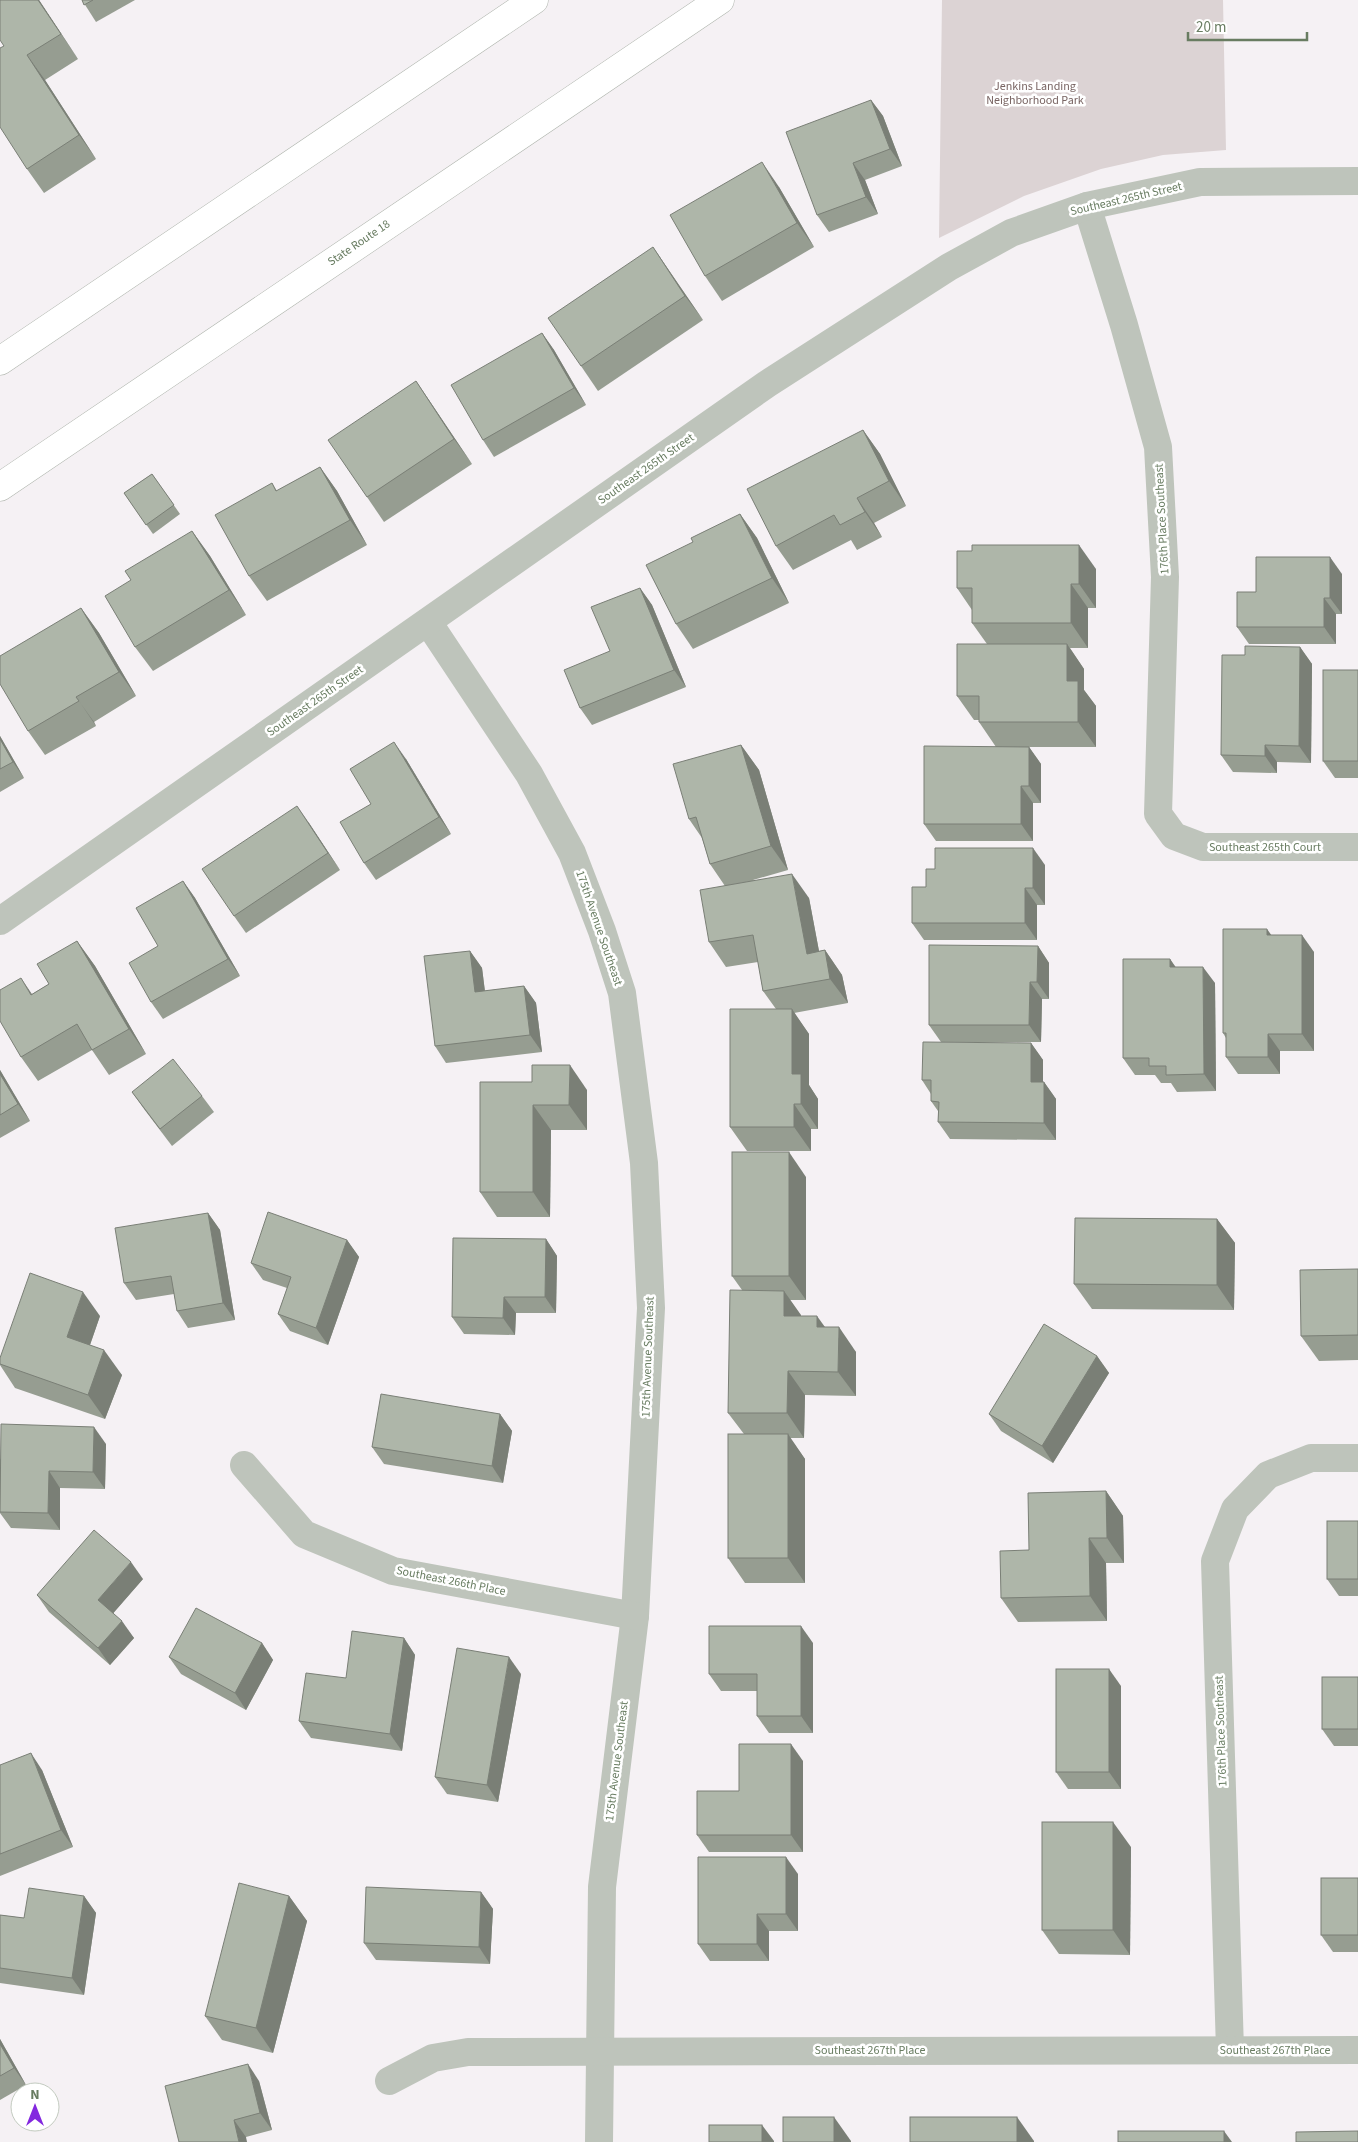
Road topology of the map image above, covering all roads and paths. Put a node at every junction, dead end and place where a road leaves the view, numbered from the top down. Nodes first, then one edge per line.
1 (534, 0) edge
2 (720, 0) edge
3 (1358, 181) edge
4 (1087, 206) junction
5 (0, 361) edge
6 (0, 487) edge
7 (428, 622) junction
8 (1174, 836) joint
9 (1358, 847) edge
10 (0, 921) edge
11 (1358, 1458) edge
12 (244, 1465) dead end
13 (635, 1616) junction
14 (1230, 2050) junction
15 (1358, 2050) edge
16 (600, 2051) junction
17 (389, 2081) dead end
18 (600, 2142) edge

1 - 5 highway
2 - 6 highway, State Route 18
3 - 4 street, Southeast 265th Street
4 - 7 street, Southeast 265th Street
4 - 8 street, 176th Place Southeast
7 - 10 street, Southeast 265th Street
7 - 13 street, 175th Avenue Southeast
8 - 9 street, Southeast 265th Court
11 - 14 street, 176th Place Southeast
12 - 13 street, Southeast 266th Place
13 - 16 street, 175th Avenue Southeast
14 - 15 street, Southeast 267th Place
14 - 16 street, Southeast 267th Place
16 - 17 street, Southeast 267th Place
16 - 18 street, 175th Avenue Southeast

